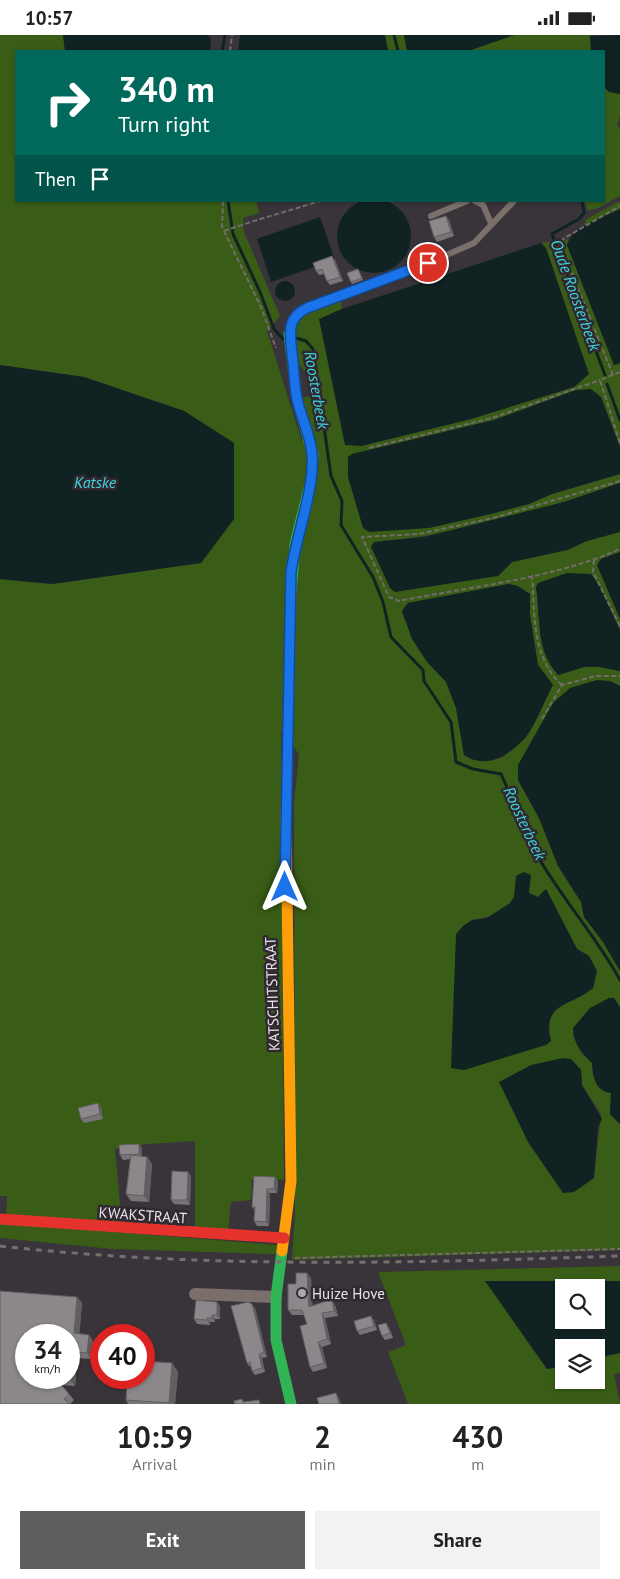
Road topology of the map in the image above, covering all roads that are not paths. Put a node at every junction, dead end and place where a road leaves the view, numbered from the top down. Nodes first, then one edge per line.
1 (464, 202) edge
2 (477, 202) edge
3 (513, 202) edge
4 (431, 215) dead end
5 (492, 223) junction
6 (289, 333) joint
7 (0, 1219) edge
8 (284, 1238) junction
9 (195, 1294) dead end
10 (276, 1297) junction
11 (291, 1404) edge

1 - 4 lane
2 - 5 lane
3 - 5 lane
5 - 6 lane
6 - 8 street, KATSCHITSTRAAT
7 - 8 street, KWAKSTRAAT
8 - 10 street, KATSCHITSTRAAT
9 - 10 street
10 - 11 street, KATSCHITSTRAAT

